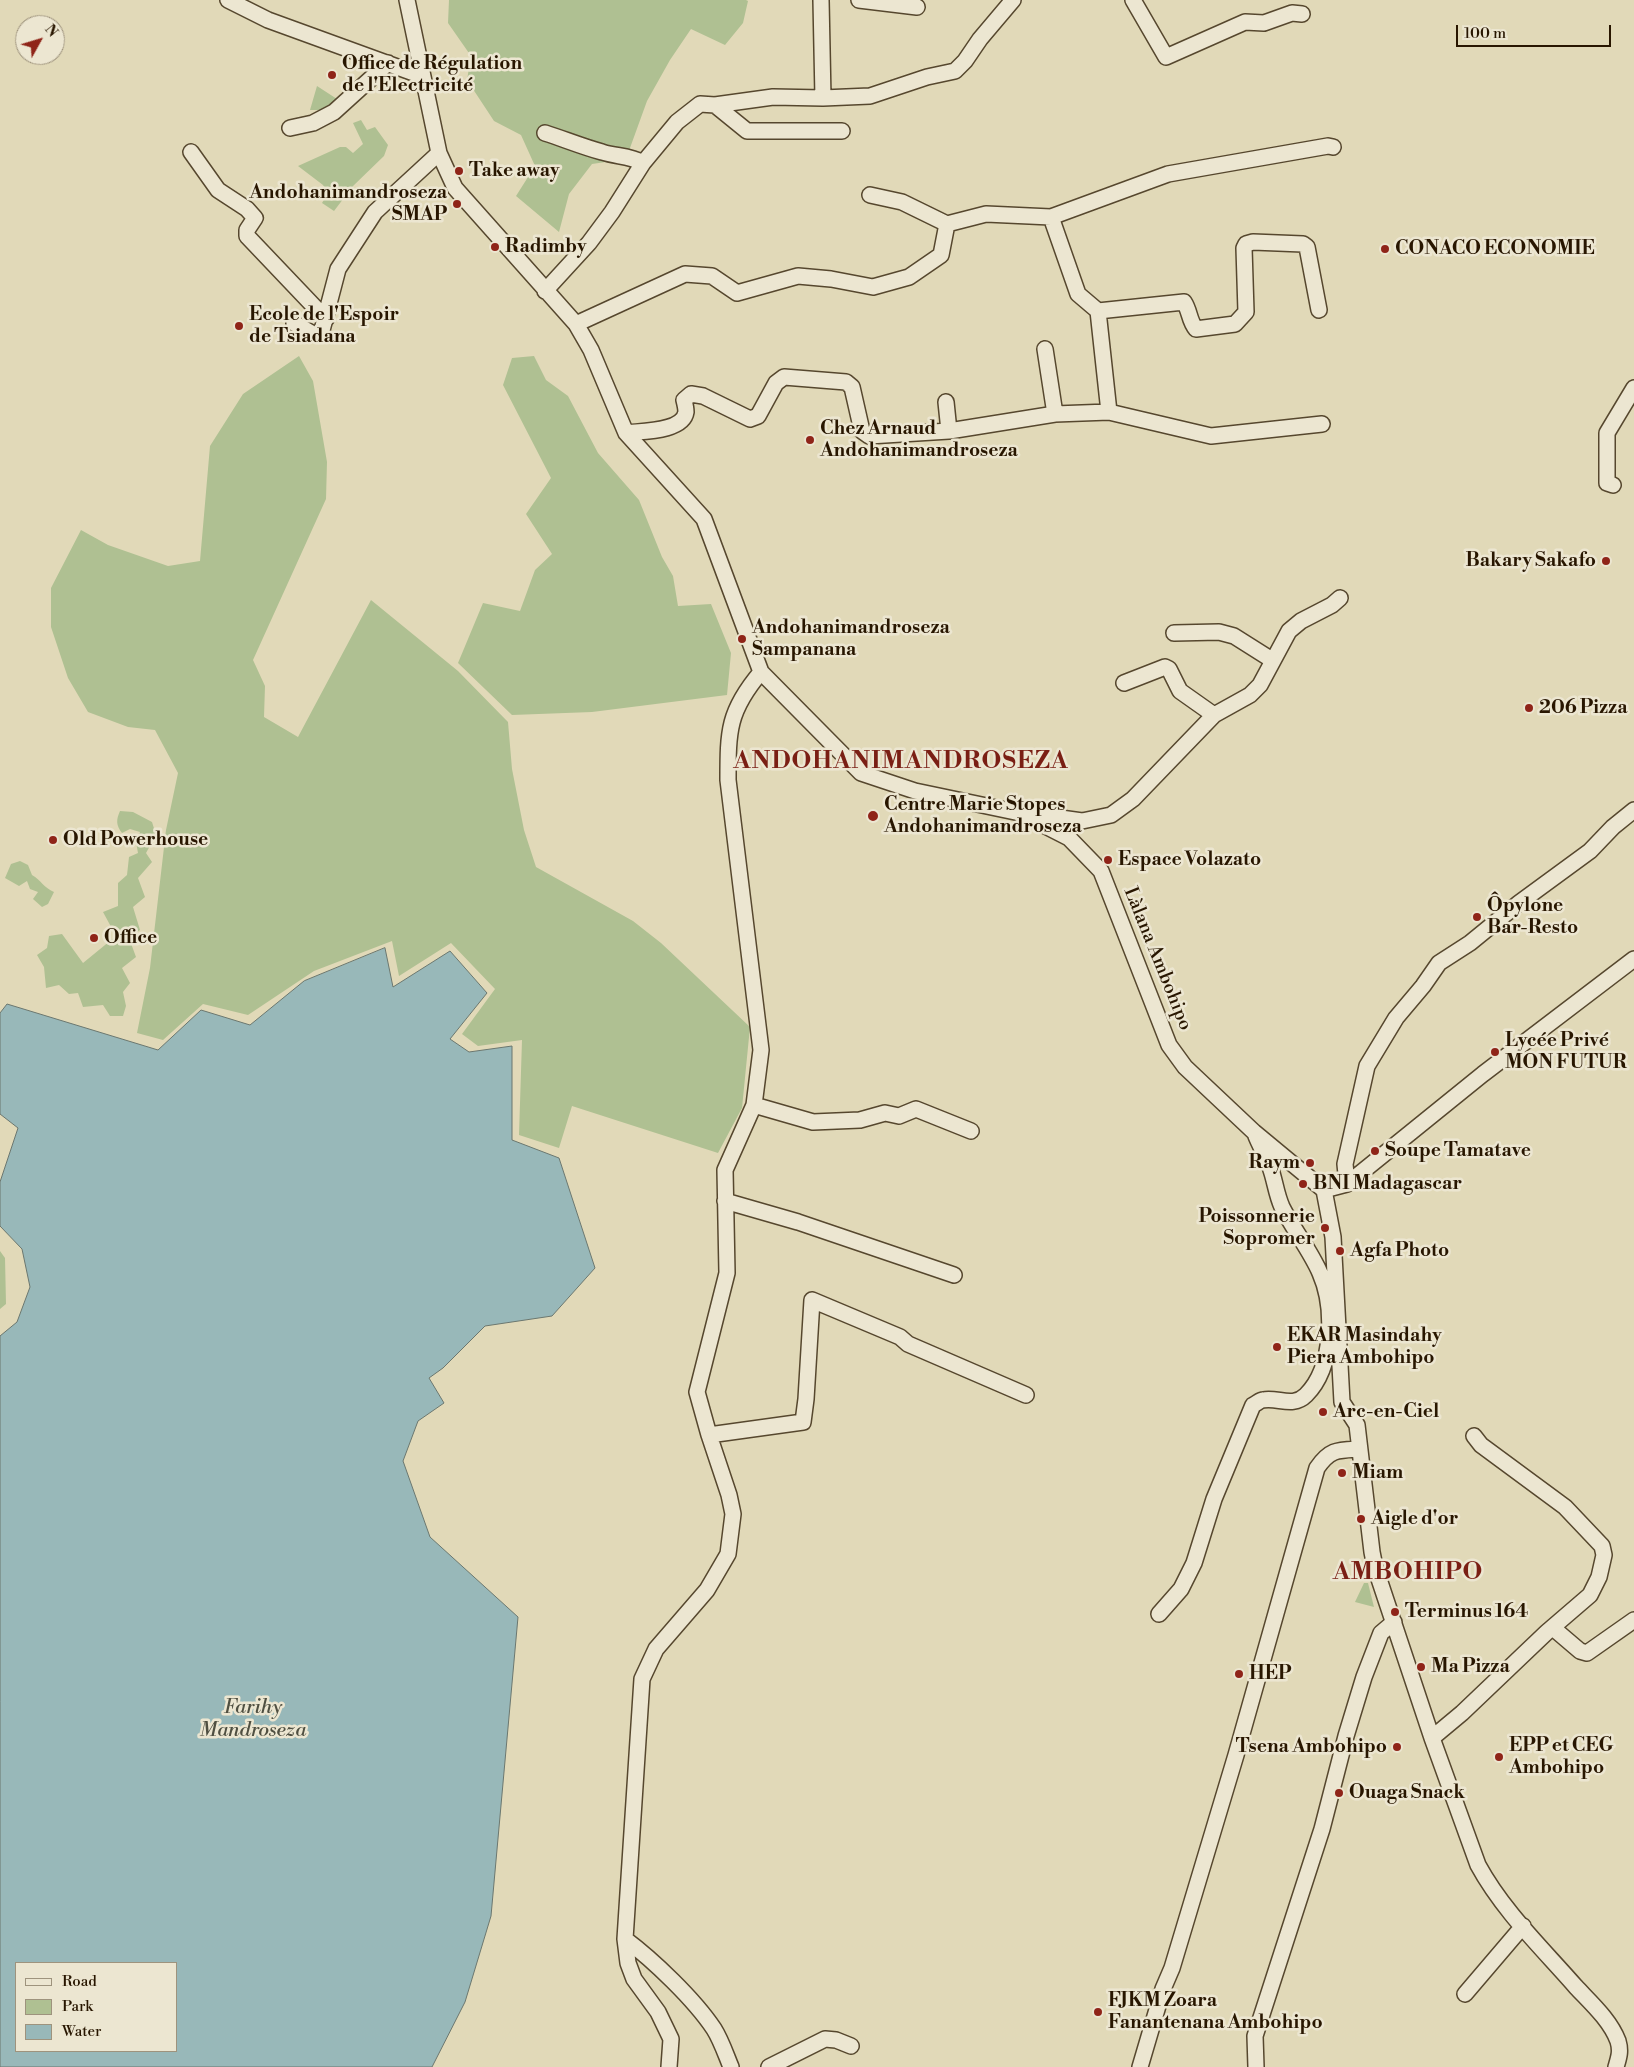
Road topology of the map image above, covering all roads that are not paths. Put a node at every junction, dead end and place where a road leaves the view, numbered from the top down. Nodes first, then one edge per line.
1 (228, 0) edge
2 (407, 0) edge
3 (820, 0) edge
4 (859, 0) edge
5 (1013, 0) edge
6 (1134, 0) edge
7 (917, 7) dead end
8 (1302, 14) dead end
9 (388, 63) junction
10 (422, 76) junction
11 (823, 98) junction
12 (715, 105) junction
13 (290, 128) dead end
14 (842, 131) dead end
15 (545, 133) dead end
16 (1333, 147) dead end
17 (192, 152) dead end
18 (439, 153) junction
19 (643, 163) junction
20 (870, 195) dead end
21 (1050, 217) junction
22 (947, 224) junction
23 (546, 291) junction
24 (1319, 310) dead end
25 (1098, 311) junction
26 (326, 319) junction
27 (294, 323) dead end
28 (576, 324) junction
29 (1045, 349) dead end
30 (1634, 388) edge
31 (946, 402) dead end
32 (1109, 412) junction
33 (1055, 414) junction
34 (1322, 424) dead end
35 (949, 431) junction
36 (626, 433) junction
37 (1613, 485) dead end
38 (1340, 598) dead end
39 (1174, 633) dead end
40 (1272, 660) junction
41 (761, 672) junction
42 (1124, 683) dead end
43 (1214, 715) junction
44 (1634, 810) edge
45 (1020, 813) junction
46 (1634, 959) edge
47 (754, 1105) junction
48 (971, 1131) dead end
49 (1254, 1132) junction
50 (1347, 1184) junction
51 (1324, 1190) junction
52 (725, 1201) junction
53 (954, 1275) dead end
54 (1026, 1395) dead end
55 (709, 1435) junction
56 (1474, 1436) dead end
57 (1359, 1449) junction
58 (1159, 1614) dead end
59 (1634, 1620) edge
60 (1394, 1622) junction
61 (1553, 1628) junction
62 (1432, 1738) junction
63 (1523, 1926) junction
64 (625, 1939) junction
65 (1465, 1994) dead end
66 (851, 2046) dead end
67 (669, 2067) edge
68 (731, 2067) edge
69 (769, 2067) edge
70 (1140, 2067) edge
71 (1256, 2067) edge
72 (1616, 2067) edge

1 - 9 street
2 - 10 street, Làlana Ambohipo
3 - 11 street
4 - 7 street
5 - 11 street
6 - 8 street
9 - 10 street
9 - 13 street
10 - 18 street, Làlana Ambohipo
11 - 12 street
12 - 14 street
12 - 19 street
15 - 19 street
16 - 21 street
17 - 26 street
18 - 23 street, Làlana Ambohipo
18 - 26 street
19 - 23 street
20 - 22 street
21 - 22 street
21 - 25 street
22 - 28 street
23 - 28 street, Làlana Ambohipo
24 - 25 street
25 - 32 street
26 - 27 street
28 - 36 street, Làlana Ambohipo
29 - 33 street
30 - 37 street
31 - 35 street
32 - 33 street
32 - 34 street
33 - 35 street
35 - 36 street
36 - 41 street, Làlana Ambohipo
38 - 40 street
39 - 40 street
40 - 43 street
41 - 45 street, Làlana Ambohipo
41 - 47 street
42 - 43 street
43 - 45 street
44 - 50 street
45 - 49 street, Làlana Ambohipo
46 - 50 street
47 - 48 street
47 - 52 street
49 - 51 street, Làlana Ambohipo
49 - 58 street
50 - 51 street
51 - 57 street
52 - 53 street
52 - 55 street
54 - 55 street
55 - 64 street
56 - 61 street
57 - 60 street
57 - 70 street
59 - 61 street
60 - 62 street
60 - 71 street
61 - 62 street
62 - 63 street
63 - 65 street
63 - 72 street
64 - 67 street
64 - 68 street
66 - 69 street

